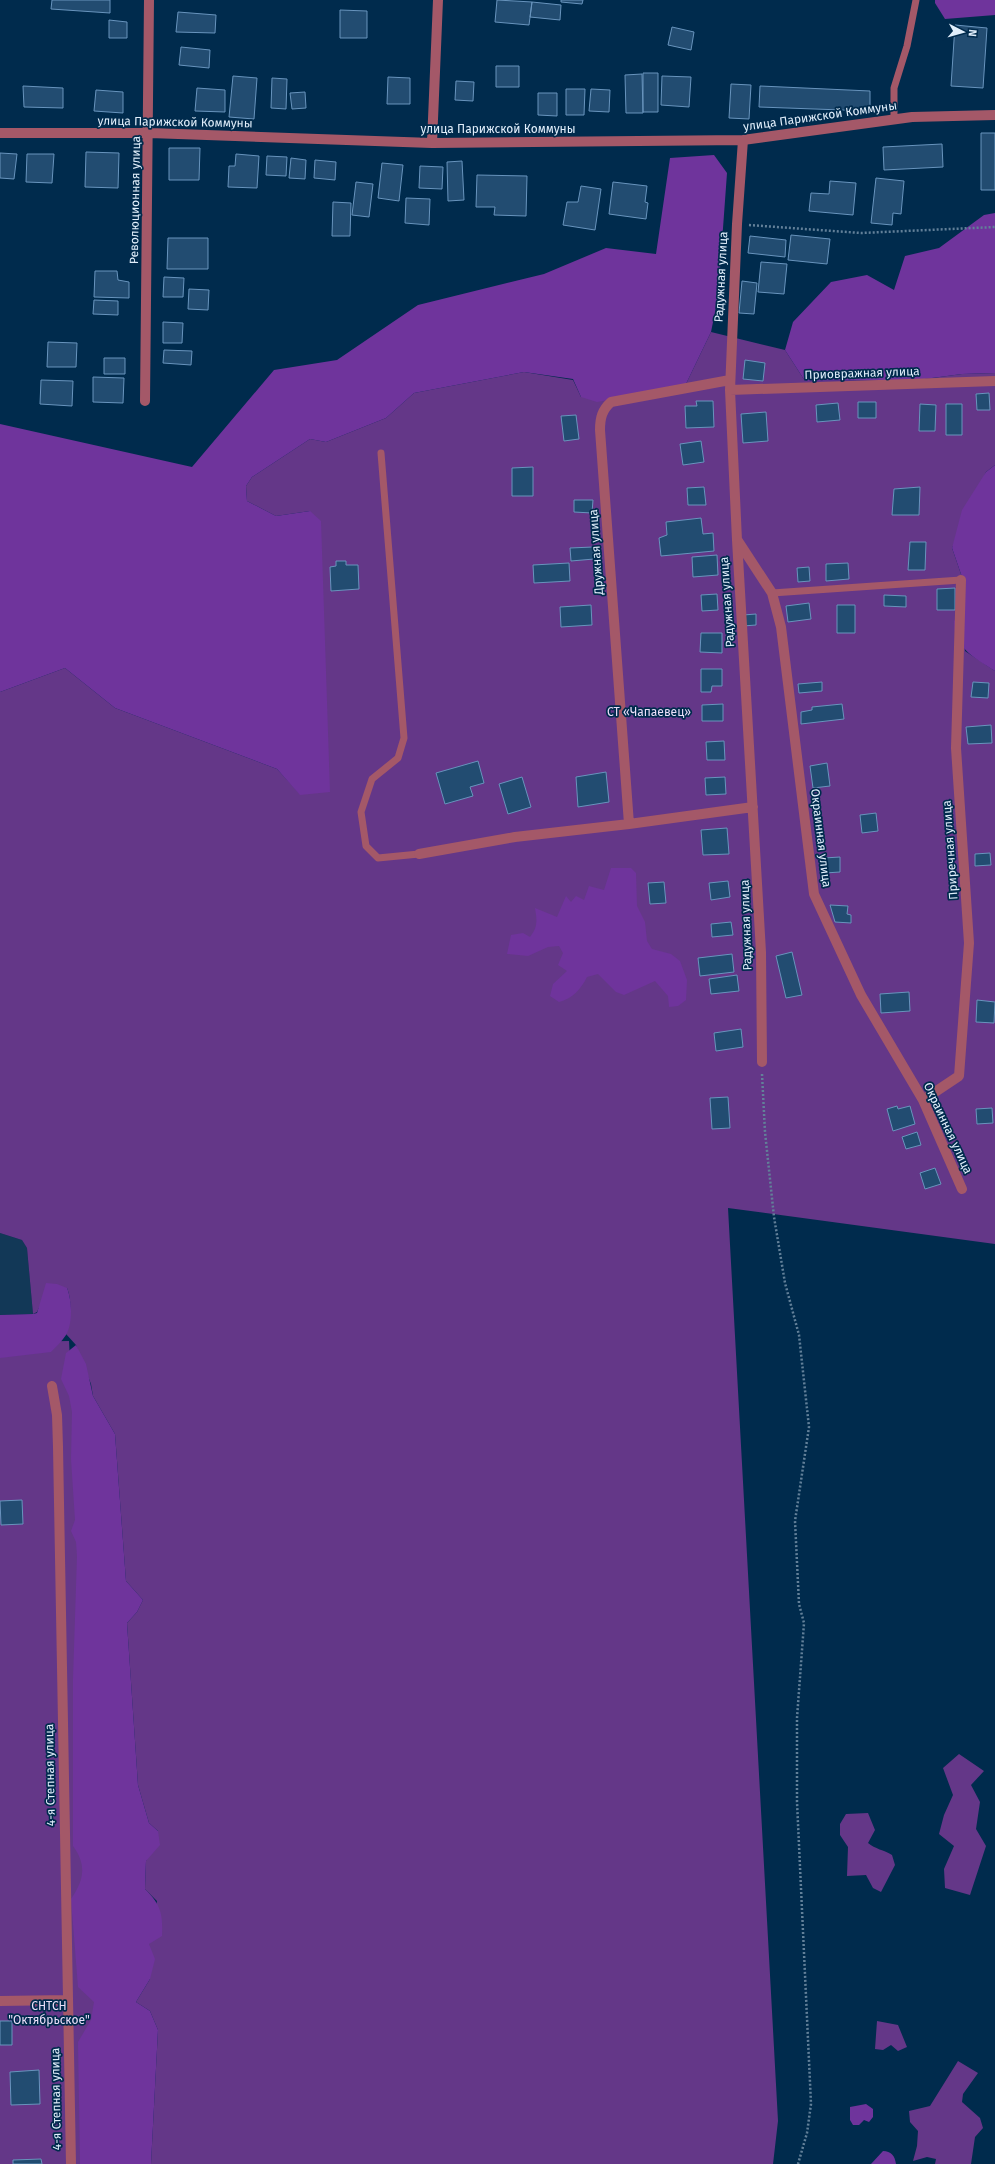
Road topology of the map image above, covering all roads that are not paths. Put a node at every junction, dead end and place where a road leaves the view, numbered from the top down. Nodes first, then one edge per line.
1 (150, 0) edge
2 (438, 0) edge
3 (916, 0) edge
4 (995, 115) edge
5 (894, 119) junction
6 (0, 133) edge
7 (150, 133) junction
8 (743, 140) junction
9 (432, 143) junction
10 (995, 381) edge
11 (730, 385) junction
12 (145, 400) dead end
13 (381, 453) dead end
14 (737, 540) junction
15 (961, 580) joint
16 (772, 593) junction
17 (753, 807) junction
18 (629, 824) junction
19 (419, 854) joint
20 (762, 1062) road end
21 (923, 1100) junction
22 (962, 1189) dead end
23 (52, 1386) dead end
24 (67, 2000) junction
25 (0, 2001) edge
26 (71, 2164) edge

1 - 7 street, Революционная улица
2 - 9 street
3 - 5 lane
4 - 5 street, улица Парижской Коммуны
5 - 8 street, улица Парижской Коммуны
6 - 7 street, улица Парижской Коммуны
7 - 9 street, улица Парижской Коммуны
7 - 12 street, Революционная улица
8 - 9 street, улица Парижской Коммуны
8 - 11 street, Радужная улица
10 - 11 street, Приовражная улица
11 - 14 street, Радужная улица
11 - 18 street, Дружная улица
13 - 19 lane
14 - 16 street, Окраинная улица
14 - 17 street, Радужная улица
15 - 16 lane
15 - 21 street, Приречная улица
16 - 21 street, Окраинная улица
17 - 18 street
17 - 20 street, Радужная улица
18 - 19 street
21 - 22 street, Окраинная улица
23 - 24 street, 4-я Степная улица
24 - 25 street
24 - 26 street, 4-я Степная улица

